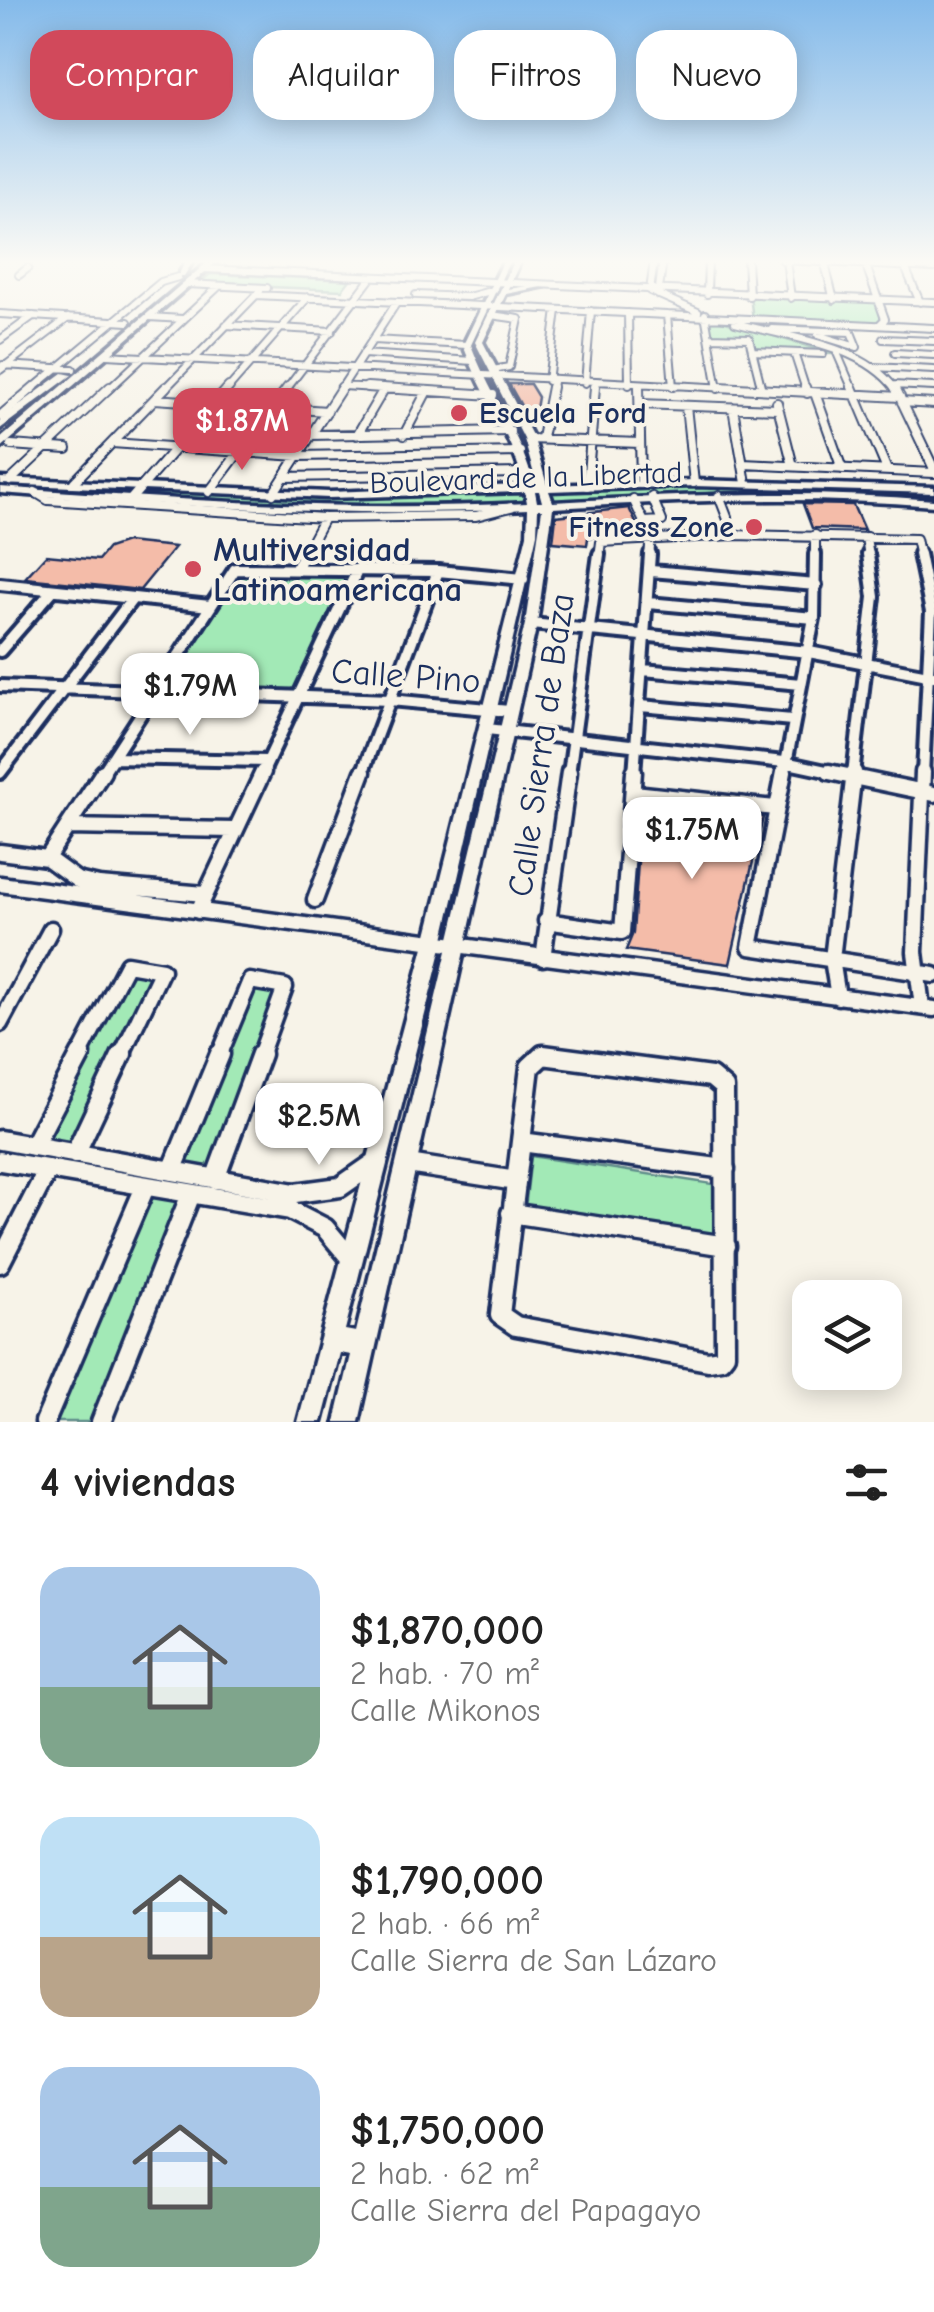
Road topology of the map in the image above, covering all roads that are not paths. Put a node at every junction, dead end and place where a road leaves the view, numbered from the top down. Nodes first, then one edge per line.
1 (57, 326) edge
2 (109, 326) edge
3 (123, 326) edge
4 (139, 326) edge
5 (175, 326) edge
6 (226, 326) edge
7 (236, 326) edge
8 (335, 326) edge
9 (382, 326) edge
10 (479, 326) edge
11 (485, 326) edge
12 (517, 326) edge
13 (555, 326) edge
14 (591, 326) edge
15 (629, 326) edge
16 (669, 326) edge
17 (707, 326) edge
18 (748, 326) edge
19 (904, 326) edge
20 (281, 328) junction
21 (934, 328) edge
22 (756, 329) junction
23 (802, 330) junction
24 (332, 331) junction
25 (709, 337) junction
26 (883, 338) dead end
27 (373, 340) junction
28 (934, 341) edge
29 (467, 345) junction
30 (752, 352) junction
31 (794, 353) junction
32 (895, 353) dead end
33 (364, 354) junction
34 (837, 354) junction
35 (106, 355) junction
36 (934, 355) edge
37 (142, 357) junction
38 (192, 360) junction
39 (474, 361) junction
40 (250, 364) junction
41 (2, 367) edge
42 (304, 367) junction
43 (872, 367) junction
44 (353, 370) junction
45 (934, 370) edge
46 (67, 372) junction
47 (495, 375) junction
48 (484, 378) junction
49 (550, 382) junction
50 (590, 383) junction
51 (634, 385) junction
52 (894, 385) junction
53 (343, 386) junction
54 (673, 387) junction
55 (934, 387) edge
56 (384, 389) junction
57 (718, 389) junction
58 (427, 391) junction
59 (762, 391) junction
60 (774, 391) junction
61 (811, 393) junction
62 (492, 395) junction
63 (854, 395) junction
64 (50, 396) junction
65 (155, 399) junction
66 (901, 400) junction
67 (215, 403) junction
68 (640, 404) junction
69 (934, 404) edge
70 (686, 406) junction
71 (274, 407) junction
72 (733, 408) junction
73 (778, 409) junction
74 (327, 411) junction
75 (0, 416) edge
76 (0, 429) edge
77 (510, 431) junction
78 (312, 435) junction
79 (358, 435) junction
80 (404, 435) junction
81 (536, 439) junction
82 (590, 440) junction
83 (112, 443) junction
84 (640, 443) junction
85 (4, 448) edge
86 (46, 448) junction
87 (176, 448) junction
88 (67, 449) dead end
89 (240, 452) junction
90 (520, 452) junction
91 (298, 456) junction
92 (743, 464) junction
93 (793, 466) junction
94 (934, 468) edge
95 (842, 469) junction
96 (887, 470) junction
97 (527, 473) junction
98 (284, 477) junction
99 (74, 482) junction
100 (694, 482) junction
101 (746, 483) junction
102 (642, 484) junction
103 (2, 486) edge
104 (586, 486) junction
105 (141, 487) junction
106 (532, 490) junction
107 (934, 490) edge
108 (35, 492) junction
109 (209, 492) junction
110 (273, 494) junction
111 (719, 496) junction
112 (633, 498) junction
113 (652, 498) junction
114 (131, 499) junction
115 (542, 500) junction
116 (934, 504) edge
117 (511, 507) junction
118 (324, 518) junction
119 (734, 535) junction
120 (651, 536) junction
121 (815, 536) junction
122 (866, 537) junction
123 (929, 566) edge
124 (296, 568) junction
125 (358, 570) junction
126 (438, 571) junction
127 (651, 572) junction
128 (523, 579) junction
129 (0, 584) edge
130 (816, 585) junction
131 (54, 590) junction
132 (133, 598) junction
133 (648, 603) junction
134 (210, 606) junction
135 (814, 618) junction
136 (531, 624) junction
137 (589, 630) junction
138 (646, 636) junction
139 (0, 652) edge
140 (808, 652) junction
141 (866, 662) junction
142 (644, 670) junction
143 (931, 675) edge
144 (800, 684) junction
145 (0, 686) edge
146 (62, 691) junction
147 (154, 694) junction
148 (296, 697) junction
149 (390, 700) junction
150 (640, 706) junction
151 (492, 709) junction
152 (509, 711) junction
153 (792, 720) junction
154 (496, 730) junction
155 (574, 740) junction
156 (638, 748) junction
157 (112, 758) junction
158 (266, 761) junction
159 (784, 762) junction
160 (0, 773) edge
161 (851, 776) junction
162 (634, 793) junction
163 (929, 793) edge
164 (775, 808) junction
165 (67, 827) junction
166 (233, 830) junction
167 (0, 852) edge
168 (47, 858) junction
169 (0, 884) edge
170 (205, 894) junction
171 (315, 900) dead end
172 (198, 911) junction
173 (546, 921) junction
174 (51, 929) dead end
175 (434, 943) junction
176 (455, 946) junction
177 (543, 958) junction
178 (832, 959) junction
179 (917, 972) junction
180 (934, 975) edge
181 (838, 997) junction
182 (928, 1008) edge
183 (0, 1024) edge
184 (0, 1140) edge
185 (521, 1142) junction
186 (34, 1146) junction
187 (75, 1154) junction
188 (108, 1160) junction
189 (377, 1160) junction
190 (408, 1164) junction
191 (2, 1166) edge
192 (48, 1169) junction
193 (725, 1169) junction
194 (172, 1171) junction
195 (98, 1178) junction
196 (516, 1181) junction
197 (145, 1186) junction
198 (223, 1186) junction
199 (191, 1194) junction
200 (292, 1202) junction
201 (511, 1212) junction
202 (726, 1246) junction
203 (351, 1259) junction
204 (0, 1262) edge
205 (332, 1340) junction
206 (365, 1345) junction
207 (45, 1422) edge
208 (101, 1422) edge
209 (310, 1422) edge
210 (348, 1422) edge

1 - 41 street
2 - 46 street
3 - 46 highway
4 - 35 highway
5 - 37 street
6 - 38 street
7 - 20 street
8 - 24 street
9 - 27 street
10 - 29 main road
11 - 47 main road
12 - 47 street
13 - 49 street
14 - 50 street
15 - 51 street
16 - 54 street
17 - 25 street
18 - 22 street
19 - 21 street
20 - 24 street
20 - 40 street
22 - 23 street
22 - 34 street
23 - 23 street
24 - 42 street
25 - 30 street
25 - 57 street
26 - 28 street
27 - 29 street
27 - 33 street
29 - 39 main road
30 - 31 street
30 - 59 street
31 - 34 street
31 - 61 street
32 - 36 street
33 - 39 street
33 - 44 street
34 - 43 street
34 - 63 street
35 - 37 street
35 - 46 highway
37 - 38 street
37 - 86 street
38 - 40 street
38 - 65 street
39 - 48 main road
40 - 42 street
40 - 67 street
41 - 46 street
42 - 44 street
42 - 71 street
43 - 45 street
43 - 52 street
44 - 48 street
44 - 53 street
46 - 64 highway
46 - 75 street
46 - 76 highway
46 - 85 highway
47 - 48 street
47 - 49 street
47 - 81 main road
48 - 62 main road
49 - 50 street
49 - 81 street
50 - 51 street
50 - 82 street
51 - 54 street
51 - 68 street
52 - 55 street
52 - 66 street
53 - 56 street
53 - 74 street
54 - 57 street
56 - 58 street
56 - 79 street
57 - 59 street
58 - 62 street
58 - 80 street
59 - 60 street
60 - 61 street
60 - 73 street
61 - 63 street
61 - 95 street
62 - 77 main road
63 - 66 street
63 - 96 street
64 - 76 highway
64 - 85 highway
65 - 67 street
65 - 83 street
66 - 69 street
66 - 94 street
67 - 71 street
67 - 87 street
68 - 70 street
68 - 84 street
70 - 72 street
70 - 100 street
71 - 74 street
71 - 89 street
72 - 73 street
72 - 92 street
73 - 93 street
74 - 78 street
77 - 80 street
77 - 90 main road
78 - 79 street
78 - 91 street
79 - 80 street
81 - 82 street
81 - 115 main road
82 - 84 street
82 - 104 street
83 - 87 street
83 - 99 street
84 - 102 street
85 - 86 street
86 - 88 street
86 - 103 street
87 - 89 street
87 - 105 street
89 - 91 street
89 - 109 street
90 - 91 street
90 - 97 main road
91 - 98 street
92 - 93 street
92 - 101 street
93 - 95 street
94 - 96 street
95 - 96 street
97 - 98 street
97 - 106 main road
98 - 110 street
99 - 103 main road, Boulevard de la Libertad
99 - 105 main road, Boulevard de la Libertad
100 - 101 main road, Boulevard de la Libertad
100 - 102 main road, Boulevard de la Libertad
101 - 107 main road, Boulevard de la Libertad
102 - 104 main road, Boulevard de la Libertad
103 - 108 main road, Boulevard de la Libertad
104 - 115 main road, Boulevard de la Libertad
105 - 109 main road, Boulevard de la Libertad
105 - 114 street
106 - 110 main road, Boulevard de la Libertad
106 - 115 main road, Boulevard de la Libertad
108 - 114 main road, Boulevard de la Libertad
108 - 118 street
109 - 110 main road, Boulevard de la Libertad
111 - 113 main road, Boulevard de la Libertad
111 - 116 main road, Boulevard de la Libertad
111 - 119 street
112 - 113 main road, Boulevard de la Libertad
112 - 113 street
112 - 115 main road, Boulevard de la Libertad
114 - 117 main road, Boulevard de la Libertad
115 - 117 main road, Boulevard de la Libertad
115 - 128 main road
115 - 136 main road
117 - 118 street
118 - 124 street
119 - 120 street
119 - 121 street
120 - 127 street
120 - 137 street, Calle Sierra de Baza
121 - 122 street
121 - 130 street
122 - 123 street
122 - 141 street
123 - 143 street
124 - 125 street
124 - 134 street
125 - 126 street
125 - 148 street
126 - 128 street
126 - 149 street
127 - 130 street
127 - 133 street
128 - 151 main road
129 - 131 street
130 - 135 street
131 - 132 street
131 - 139 street
132 - 134 street
132 - 146 street
133 - 135 street
133 - 138 street
134 - 147 street
135 - 140 street
136 - 137 street
136 - 152 main road
137 - 138 street
137 - 155 street, Calle Sierra de Baza
138 - 140 street
138 - 142 street
140 - 141 street
140 - 144 street
141 - 143 street
141 - 161 street
142 - 144 street
142 - 150 street
143 - 163 street
144 - 153 street
145 - 146 street, Calle Pino
146 - 147 street, Calle Pino
146 - 160 street
147 - 148 street, Calle Pino
147 - 157 street
148 - 149 street, Calle Pino
148 - 158 street
149 - 151 street, Calle Pino
149 - 171 street
150 - 153 street
150 - 156 street
151 - 152 street, Calle Pino
151 - 154 main road
152 - 154 main road
153 - 159 street
154 - 155 street
154 - 175 main road
154 - 176 main road
155 - 156 street
155 - 173 street, Calle Sierra de Baza
156 - 159 street
156 - 162 street
157 - 158 street
157 - 165 street
158 - 166 street
159 - 161 street
159 - 164 street
161 - 163 street
161 - 178 street
162 - 164 street
162 - 173 street
163 - 179 street
164 - 178 street
165 - 166 street
165 - 168 street
166 - 170 street
167 - 168 street
168 - 170 street
169 - 172 street
170 - 172 street
172 - 175 street
173 - 177 street, Calle Sierra de Baza
174 - 183 street
175 - 176 street
175 - 189 main road
176 - 177 street
176 - 190 main road
177 - 181 street
178 - 179 street
178 - 181 street
179 - 180 street
179 - 182 street
181 - 182 street
184 - 186 street
185 - 193 street
185 - 193 street
185 - 196 street
186 - 187 street
186 - 187 street
187 - 188 street
188 - 194 street
188 - 195 street
189 - 200 street
189 - 203 main road
190 - 196 street
190 - 206 main road
191 - 192 street
192 - 195 street
192 - 204 street
193 - 202 street
194 - 198 street
194 - 198 street
195 - 197 street
196 - 201 street
197 - 199 street
197 - 207 street
198 - 199 street
198 - 200 street
199 - 208 street
200 - 203 street
201 - 202 street
201 - 202 street
203 - 205 main road
205 - 206 main road
205 - 209 main road
206 - 210 main road

